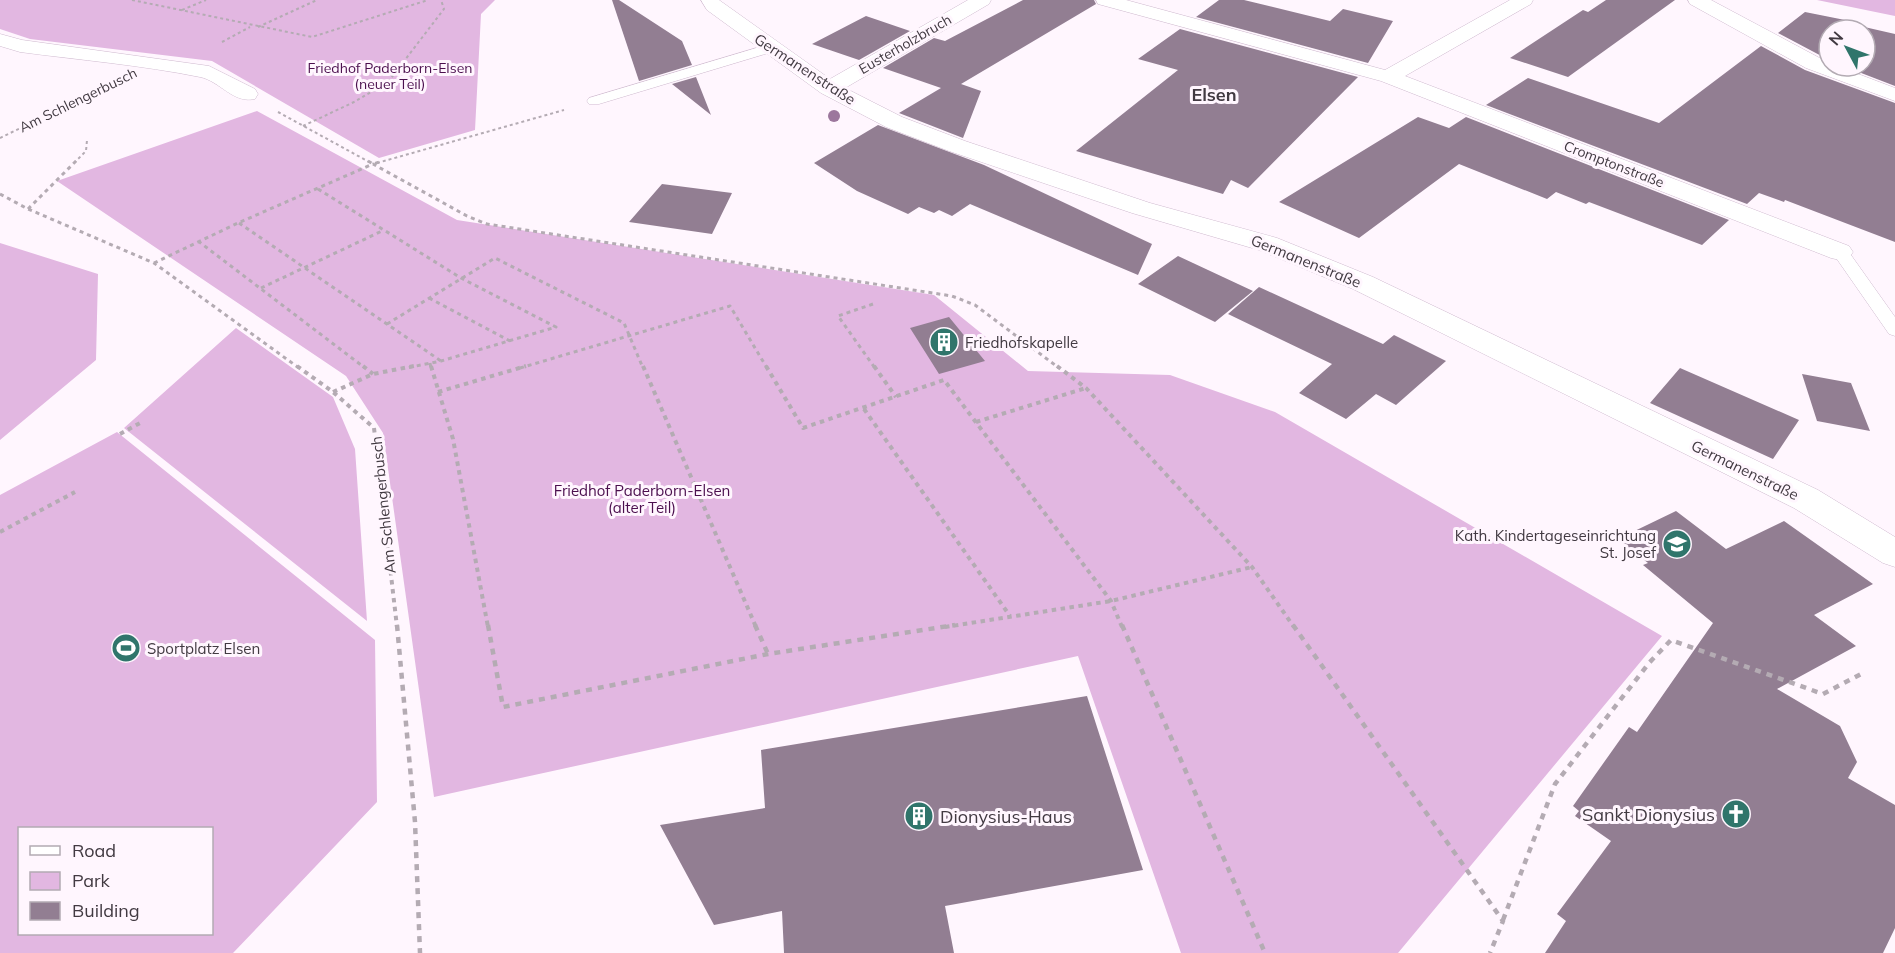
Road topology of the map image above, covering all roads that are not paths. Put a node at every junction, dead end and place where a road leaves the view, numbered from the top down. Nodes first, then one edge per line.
1 (710, 0) edge
2 (982, 0) edge
3 (1105, 0) edge
4 (1524, 0) edge
5 (1697, 0) edge
6 (0, 40) edge
7 (770, 48) junction
8 (1388, 77) junction
9 (829, 88) junction
10 (247, 94) road end
11 (1895, 95) edge
12 (594, 101) road end
13 (1840, 252) joint
14 (1895, 330) edge
15 (1895, 554) edge

1 - 7 street, Germanenstraße
2 - 9 street, Eusterholzbruch
3 - 8 street, Cromptonstraße
4 - 8 street
5 - 11 street
6 - 10 street, Am Schlengerbusch
7 - 9 street, Germanenstraße
7 - 12 lane
8 - 13 street, Cromptonstraße
9 - 15 street, Germanenstraße
13 - 14 lane

